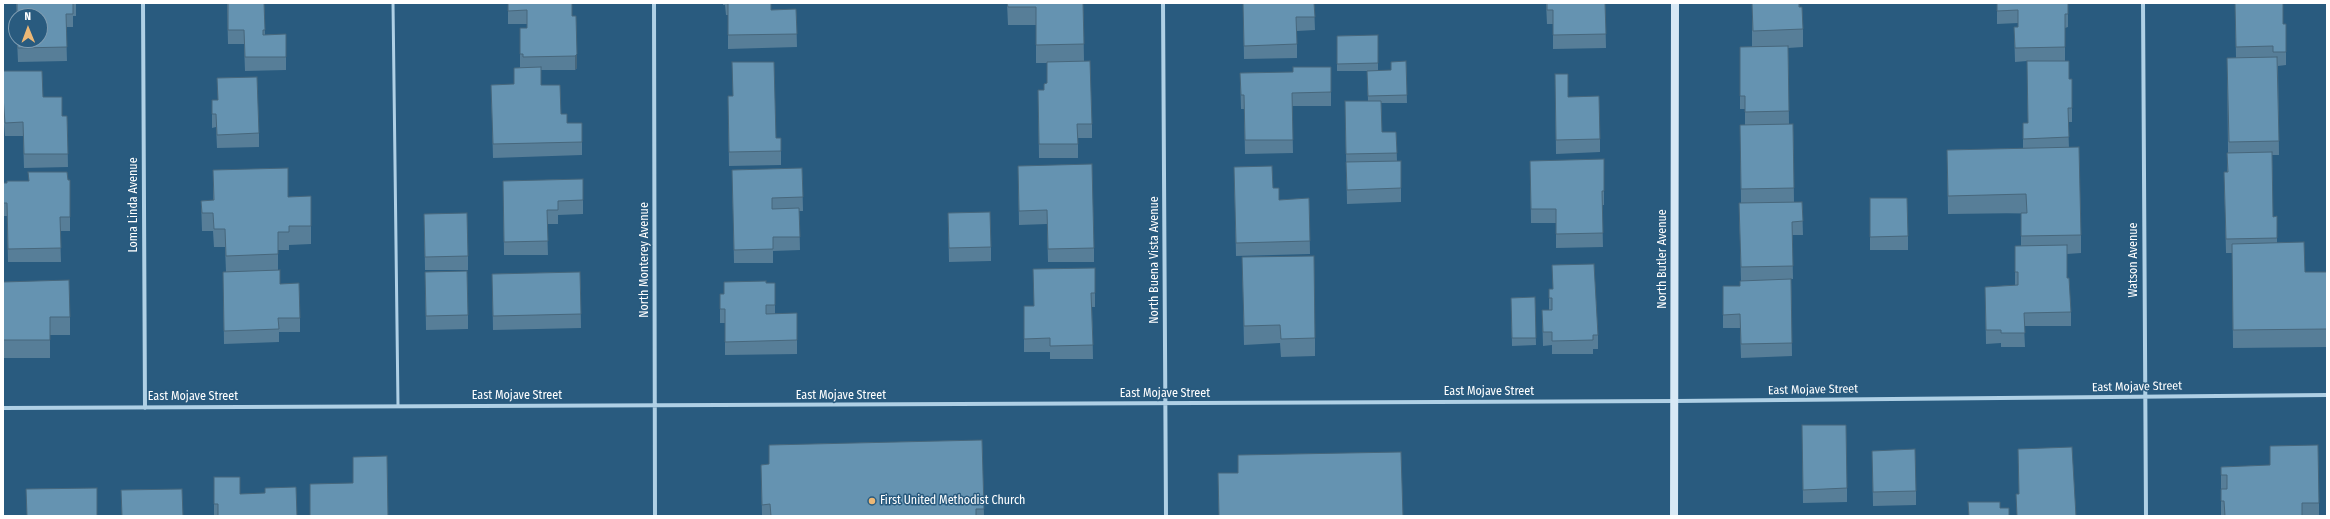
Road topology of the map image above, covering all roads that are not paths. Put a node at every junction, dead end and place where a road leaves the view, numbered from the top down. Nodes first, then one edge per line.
1 (143, 3) edge
2 (393, 3) edge
3 (654, 3) edge
4 (1163, 3) edge
5 (1675, 3) edge
6 (2143, 3) edge
7 (2327, 395) edge
8 (2145, 396) junction
9 (1675, 401) junction
10 (1166, 404) junction
11 (398, 406) junction
12 (655, 406) junction
13 (3, 408) edge
14 (145, 408) junction
15 (655, 516) edge
16 (1166, 516) edge
17 (1674, 516) edge
18 (2146, 516) edge

1 - 14 street, Loma Linda Avenue
2 - 11 lane
3 - 12 street, North Monterey Avenue
4 - 10 street, North Buena Vista Avenue
5 - 9 main road, North Butler Avenue
6 - 8 street, Watson Avenue
7 - 8 street, East Mojave Street
8 - 9 street, East Mojave Street
8 - 18 street, Watson Avenue
9 - 10 street, East Mojave Street
9 - 17 main road, North Butler Avenue
10 - 12 street, East Mojave Street
10 - 16 street, North Buena Vista Avenue
11 - 12 street, East Mojave Street
11 - 14 street, East Mojave Street
12 - 15 street, North Monterey Avenue
13 - 14 street, East Mojave Street

